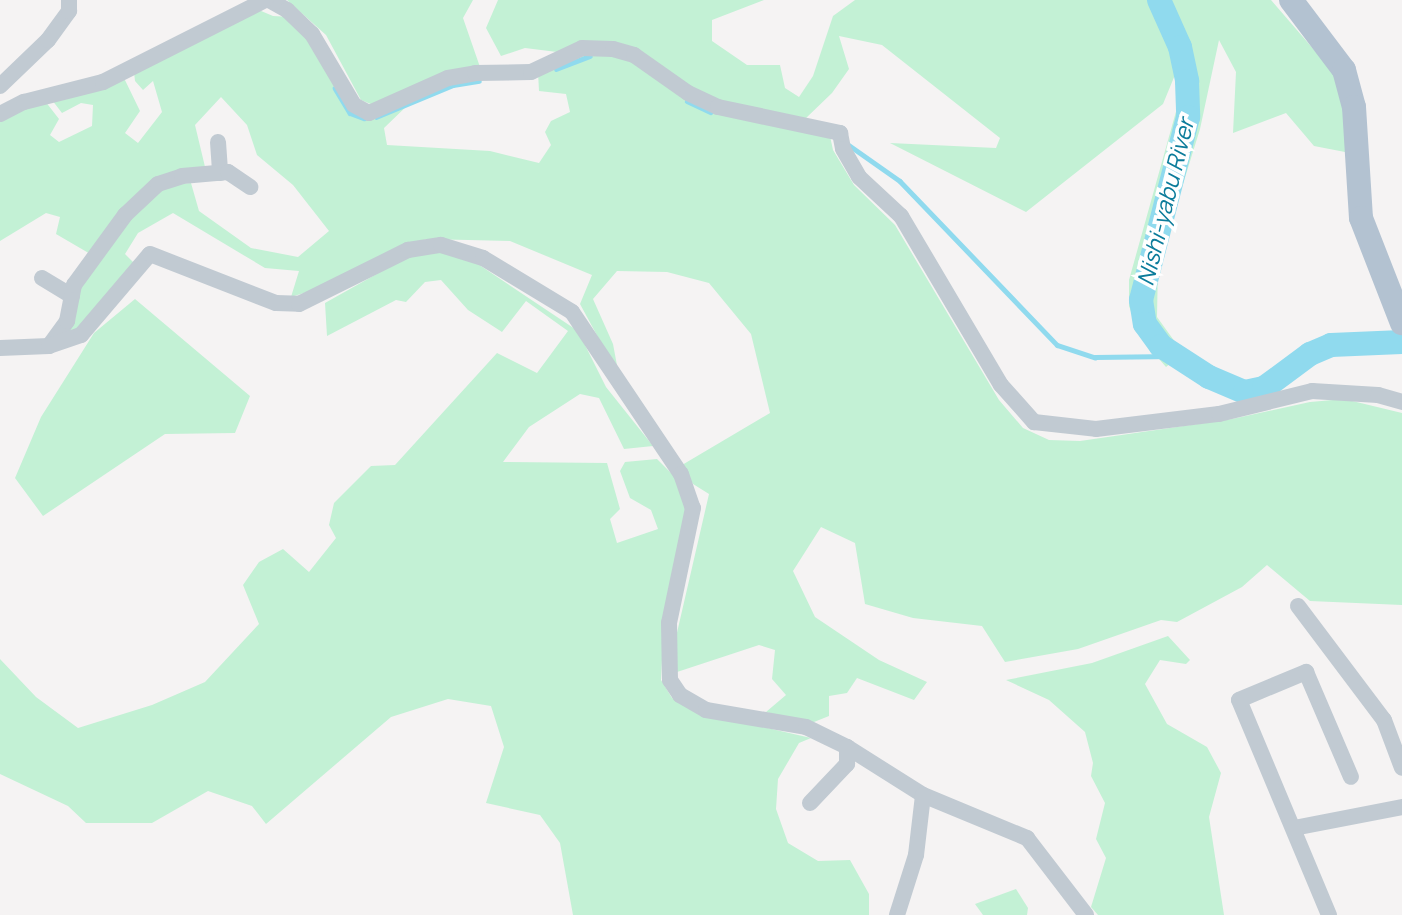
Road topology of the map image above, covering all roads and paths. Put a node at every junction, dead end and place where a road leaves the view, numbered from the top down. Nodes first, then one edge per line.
1 (69, 0) edge
2 (267, 0) edge
3 (1291, 0) edge
4 (0, 86) edge
5 (0, 114) edge
6 (218, 142) dead end
7 (220, 173) junction
8 (250, 187) dead end
9 (42, 278) dead end
10 (72, 296) junction
11 (1401, 321) edge
12 (49, 346) junction
13 (0, 348) edge
14 (1402, 402) edge
15 (1298, 606) dead end
16 (847, 747) junction
17 (1402, 768) edge
18 (1352, 777) dead end
19 (923, 795) junction
20 (810, 803) dead end
21 (1402, 807) edge
22 (1294, 828) junction
23 (898, 915) edge
24 (1086, 915) edge
25 (1329, 915) edge

1 - 4 street
2 - 5 street
2 - 14 street
3 - 11 main road
6 - 7 street
7 - 8 street
7 - 10 street
9 - 10 street
10 - 12 street
12 - 13 street
12 - 16 street
15 - 17 street
16 - 19 street
16 - 20 street
18 - 22 street
19 - 23 street
19 - 24 street
21 - 22 street
22 - 25 street

